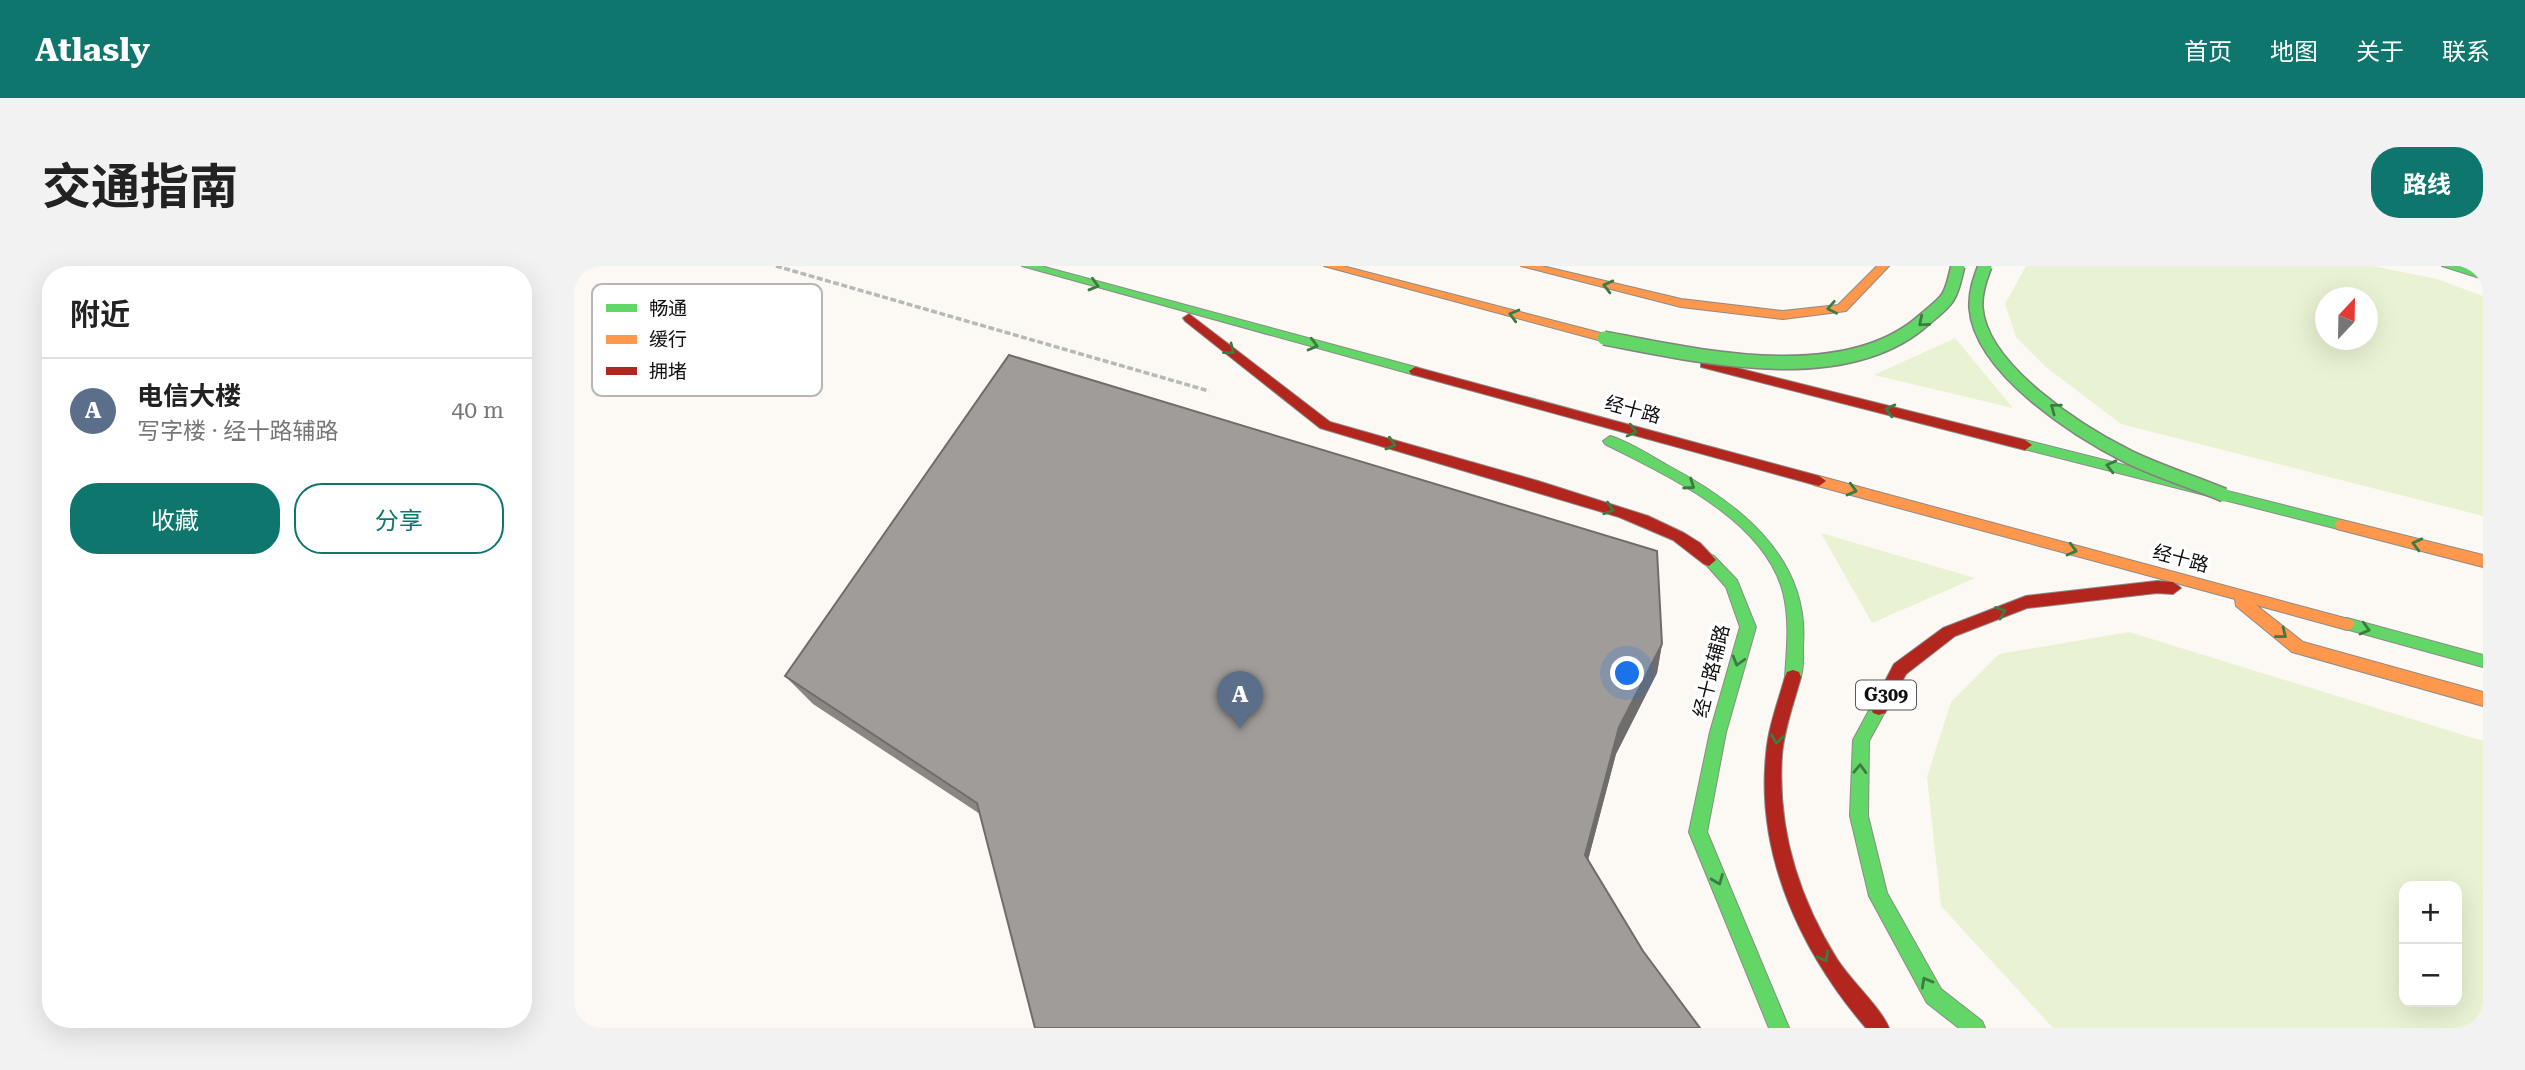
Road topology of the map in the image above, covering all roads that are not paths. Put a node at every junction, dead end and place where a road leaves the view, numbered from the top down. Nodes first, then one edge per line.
1 (1028, 266) edge
2 (1330, 266) edge
3 (1527, 266) edge
4 (1883, 266) edge
5 (1958, 266) edge
6 (1985, 266) edge
7 (2448, 266) edge
8 (2483, 276) edge
9 (1177, 308) junction
10 (1604, 338) junction
11 (1519, 400) junction
12 (2269, 488) dead end
13 (2224, 495) junction
14 (2483, 561) edge
15 (2228, 592) junction
16 (2483, 661) edge
17 (2483, 699) edge
18 (1779, 1028) edge
19 (1879, 1028) edge
20 (1975, 1028) edge

1 -> 9 main road, 经十路
10 -> 2 main road
4 -> 3 main road
5 -> 10 main road, bridge
13 -> 6 main road, bridge
7 - 8 main road
9 -> 11 main road, 经十路
9 -> 18 main road, 经十路辅路
13 -> 10 main road
11 -> 15 main road, 经十路
11 -> 19 main road
12 - 13 main road
14 -> 13 main road
15 -> 16 main road, 经十路 / G309
15 -> 17 main road, 经十路
20 -> 15 main road, G309

